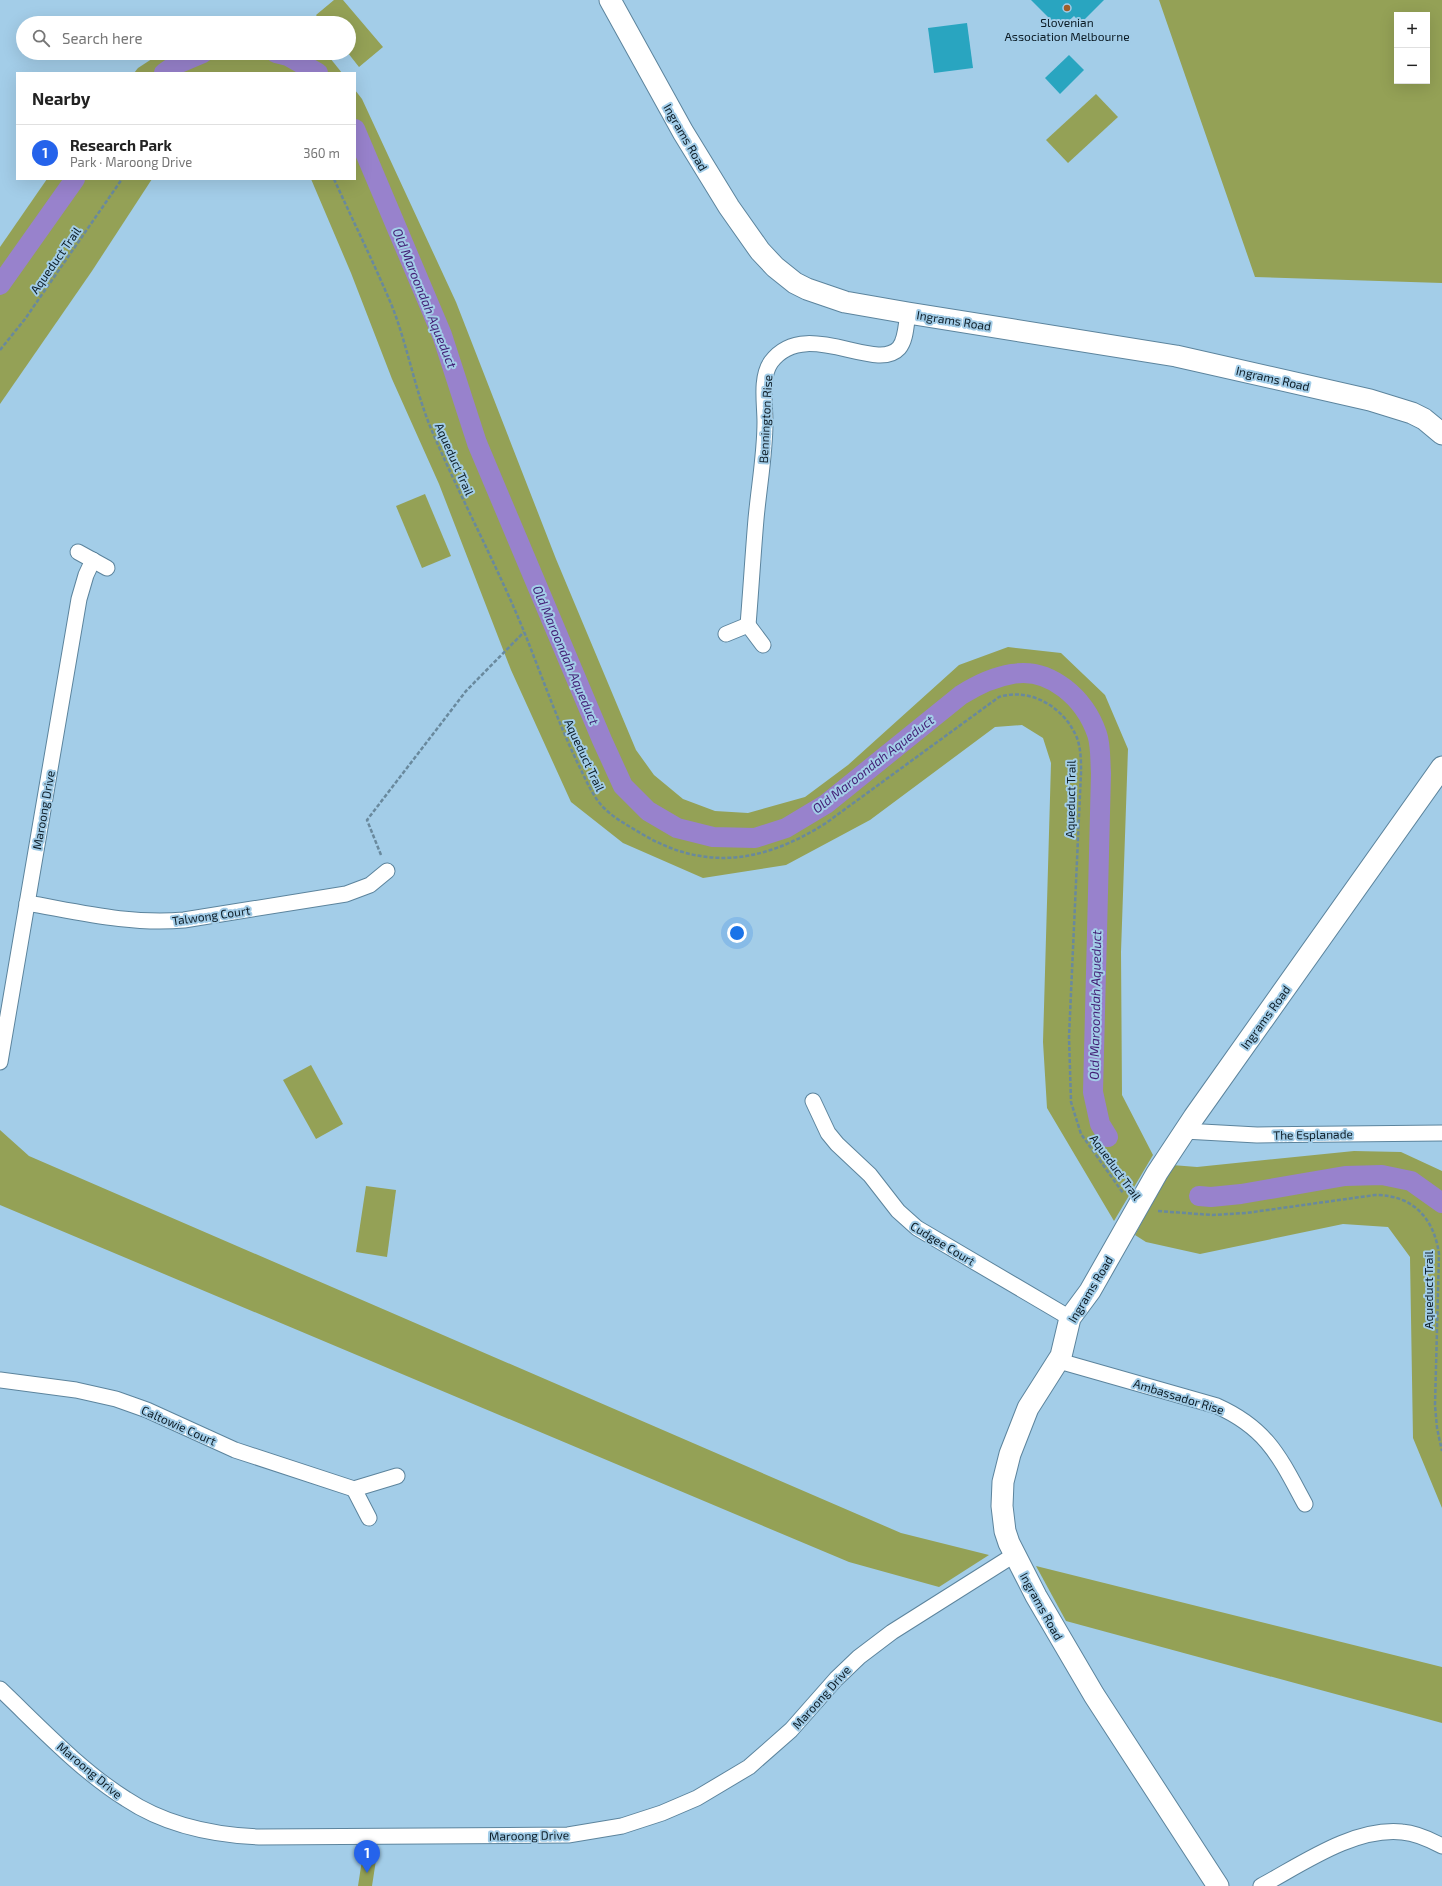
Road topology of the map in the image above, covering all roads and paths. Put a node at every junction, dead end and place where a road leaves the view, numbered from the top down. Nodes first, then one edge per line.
1 (610, 0) edge
2 (121, 180) edge
3 (334, 180) edge
4 (908, 313) junction
5 (0, 350) edge
6 (1442, 434) edge
7 (78, 552) dead end
8 (93, 560) junction
9 (107, 568) dead end
10 (748, 625) junction
11 (524, 632) junction
12 (726, 634) dead end
13 (763, 645) dead end
14 (1442, 766) edge
15 (387, 871) joint
16 (27, 903) junction
17 (0, 1062) edge
18 (813, 1101) dead end
19 (1184, 1131) junction
20 (1442, 1133) edge
21 (1136, 1209) junction
22 (1070, 1318) junction
23 (1059, 1360) junction
24 (0, 1380) edge
25 (1442, 1451) edge
26 (397, 1476) dead end
27 (354, 1489) junction
28 (1305, 1504) dead end
29 (369, 1518) dead end
30 (1014, 1554) junction
31 (0, 1689) edge
32 (1442, 1846) edge
33 (1218, 1886) edge
34 (1261, 1886) edge

1 - 4 street, Ingrams Road
2 - 5 path, Aqueduct Trail
3 - 11 path, Aqueduct Trail
4 - 6 street, Ingrams Road
4 - 10 street, Bennington Rise
7 - 8 street
8 - 9 street
8 - 16 street, Maroong Drive
10 - 12 street
10 - 13 street
11 - 15 path
11 - 21 path, Aqueduct Trail
14 - 19 street, Ingrams Road
15 - 16 street, Talwong Court
16 - 17 street, Maroong Drive
18 - 22 street, Cudgee Court
19 - 20 street, The Esplanade
19 - 21 street, Ingrams Road
21 - 22 street, Ingrams Road
21 - 25 path, Aqueduct Trail
22 - 23 street, Ingrams Road
23 - 28 street, Ambassador Rise
23 - 30 street, Ingrams Road
24 - 27 street, Caltowie Court
26 - 27 street
27 - 29 street
30 - 31 street, Maroong Drive
30 - 33 street, Ingrams Road
32 - 34 street

